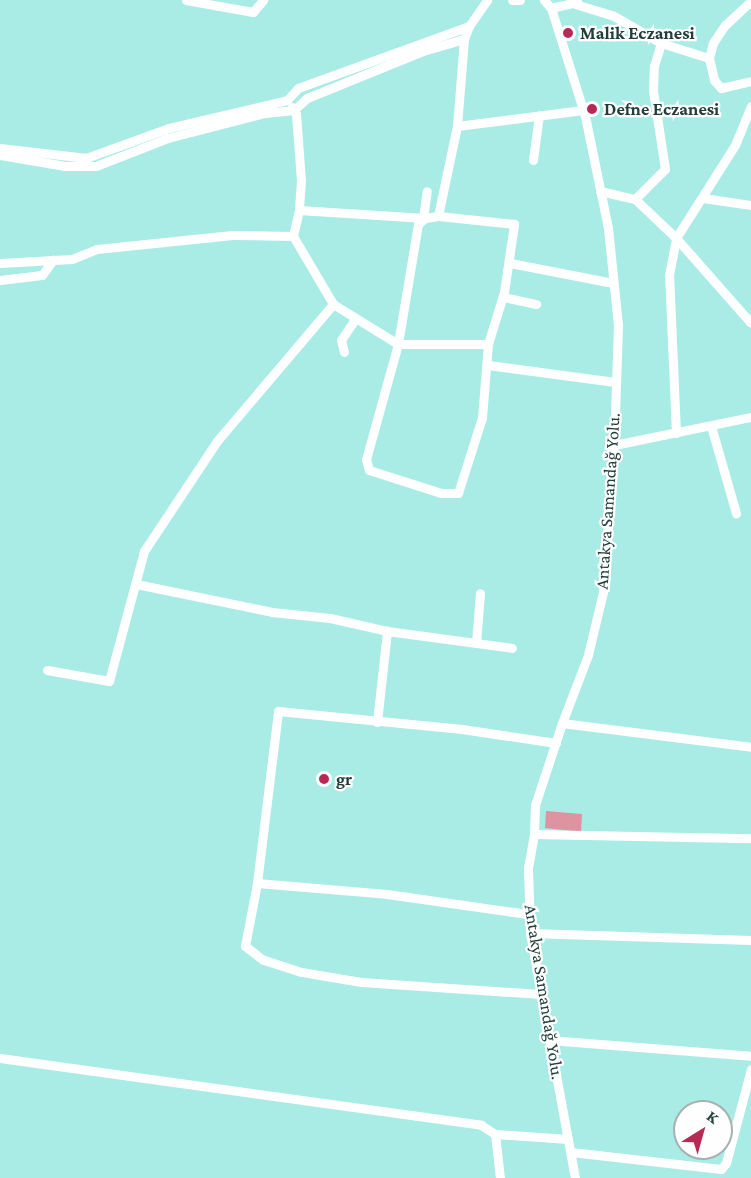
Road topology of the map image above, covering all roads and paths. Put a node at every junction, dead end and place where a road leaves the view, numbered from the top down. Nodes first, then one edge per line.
1 (186, 0) edge
2 (263, 0) edge
3 (487, 0) edge
4 (512, 0) edge
5 (520, 0) edge
6 (751, 1) edge
7 (577, 2) edge
8 (548, 3) edge
9 (469, 26) junction
10 (464, 39) junction
11 (661, 43) junction
12 (709, 58) junction
13 (751, 81) edge
14 (287, 99) junction
15 (751, 106) edge
16 (294, 110) junction
17 (583, 110) junction
18 (539, 115) junction
19 (457, 126) junction
20 (0, 148) edge
21 (0, 155) edge
22 (534, 160) dead end
23 (427, 191) dead end
24 (600, 191) junction
25 (703, 198) junction
26 (635, 199) junction
27 (751, 205) edge
28 (299, 210) junction
29 (438, 216) junction
30 (424, 218) junction
31 (293, 236) junction
32 (676, 238) junction
33 (52, 260) junction
34 (0, 263) edge
35 (510, 263) junction
36 (0, 280) edge
37 (613, 283) junction
38 (503, 297) junction
39 (333, 304) junction
40 (536, 304) dead end
41 (355, 319) junction
42 (751, 323) edge
43 (398, 344) junction
44 (488, 344) junction
45 (344, 352) dead end
46 (488, 365) junction
47 (615, 382) junction
48 (751, 417) edge
49 (711, 426) junction
50 (676, 433) junction
51 (614, 445) junction
52 (736, 513) dead end
53 (136, 584) junction
54 (480, 593) dead end
55 (387, 631) junction
56 (476, 643) junction
57 (512, 648) dead end
58 (47, 670) dead end
59 (377, 722) junction
60 (562, 723) junction
61 (556, 743) junction
62 (751, 747) edge
63 (534, 834) junction
64 (751, 838) edge
65 (256, 883) junction
66 (528, 914) junction
67 (530, 933) junction
68 (751, 940) edge
69 (541, 994) junction
70 (549, 1040) junction
71 (751, 1056) edge
72 (0, 1058) edge
73 (751, 1069) edge
74 (495, 1134) junction
75 (568, 1139) junction
76 (571, 1152) junction
77 (500, 1178) edge
78 (575, 1178) edge

1 - 2 street
3 - 9 street
4 - 5 street
6 - 12 street
7 - 8 street
7 - 11 street
8 - 17 street, Antakya Samandağ Yolu.
9 - 10 street
9 - 14 street
10 - 16 street
10 - 19 street
11 - 12 street
11 - 26 street
12 - 13 street
14 - 16 street
14 - 20 street
15 - 25 street
16 - 21 street
16 - 28 street
17 - 18 street
17 - 24 street, Antakya Samandağ Yolu.
18 - 19 street
18 - 22 street
19 - 29 street
23 - 30 street
24 - 26 street
24 - 37 street, Antakya Samandağ Yolu.
25 - 27 street
25 - 32 street
26 - 32 street
28 - 30 street
28 - 31 street
29 - 30 street
29 - 35 street
30 - 43 street
31 - 33 street
31 - 39 street
32 - 42 street
32 - 50 street
33 - 34 street
33 - 36 street
35 - 37 street
35 - 38 street
37 - 47 street, Antakya Samandağ Yolu.
38 - 40 street
38 - 44 street
39 - 41 street
39 - 53 street
41 - 43 street
41 - 45 street
43 - 44 street
43 - 46 street
44 - 46 street
46 - 47 street
47 - 51 street, Antakya Samandağ Yolu.
48 - 49 street
49 - 50 street
49 - 52 street
50 - 51 street
51 - 60 street, Antakya Samandağ Yolu.
53 - 55 street
53 - 58 street
54 - 56 street
55 - 56 street
55 - 59 street
56 - 57 street
59 - 61 street
59 - 65 street
60 - 61 street, Antakya Samandağ Yolu.
60 - 62 street
61 - 63 street, Antakya Samandağ Yolu.
63 - 64 street
63 - 66 street, Antakya Samandağ Yolu.
65 - 66 street
65 - 69 street
66 - 67 street, Antakya Samandağ Yolu.
67 - 68 street
67 - 69 street, Antakya Samandağ Yolu.
69 - 70 street, Antakya Samandağ Yolu.
70 - 71 street
70 - 75 street, Antakya Samandağ Yolu.
72 - 74 street
73 - 76 street
74 - 75 street
74 - 77 street
75 - 76 street, Antakya Samandağ Yolu.
76 - 78 street, Antakya Samandağ Yolu.

